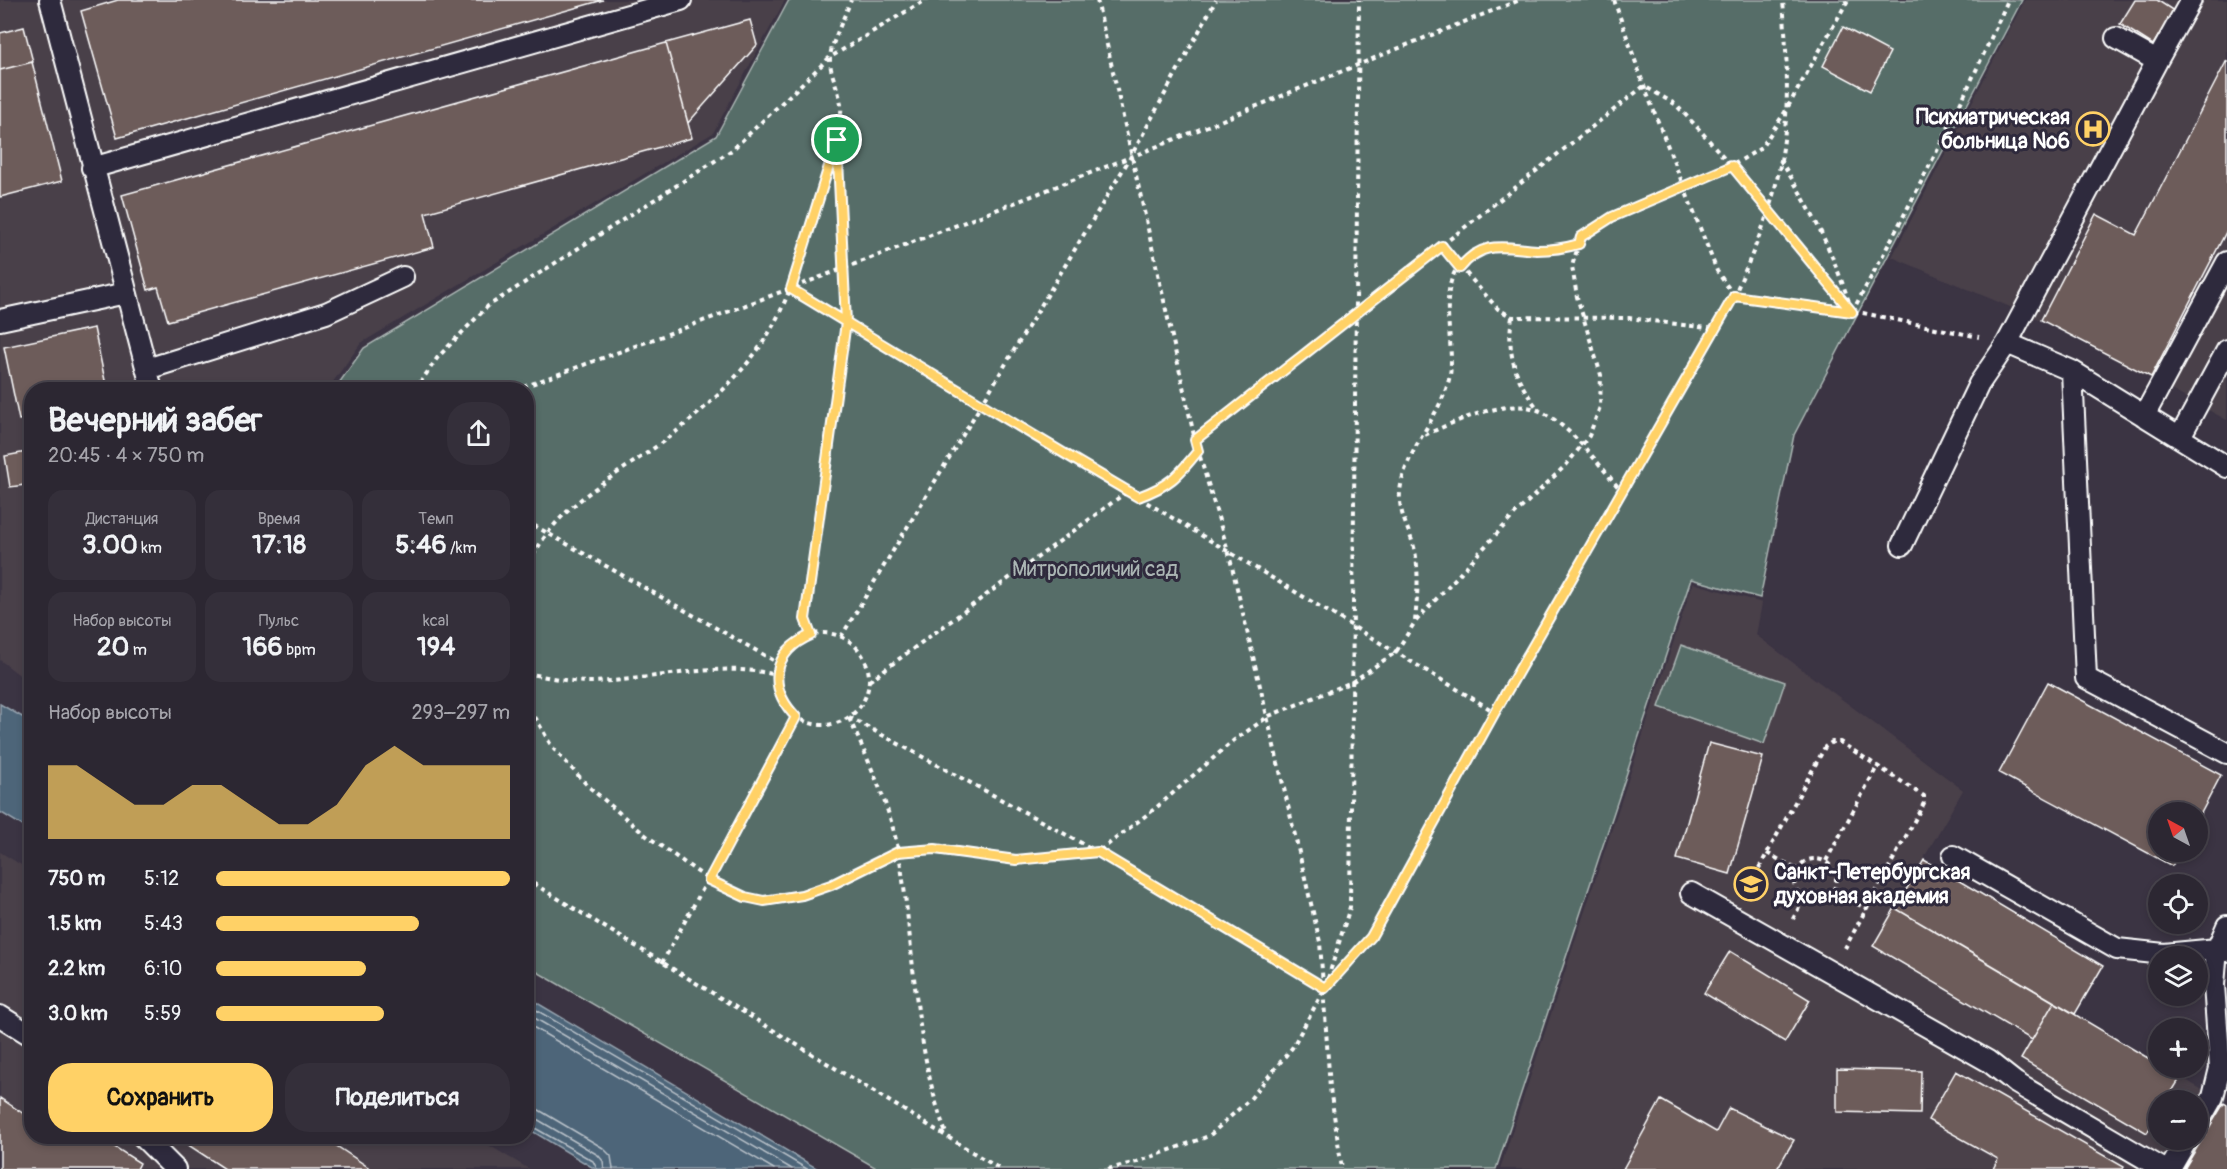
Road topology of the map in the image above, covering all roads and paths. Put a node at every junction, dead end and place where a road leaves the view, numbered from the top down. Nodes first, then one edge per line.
1 (50, 0) edge
2 (681, 0) edge
3 (851, 0) edge
4 (925, 0) edge
5 (1097, 0) edge
6 (1216, 0) edge
7 (1359, 0) edge
8 (1520, 0) edge
9 (1614, 0) edge
10 (1783, 0) edge
11 (1848, 0) edge
12 (2008, 0) edge
13 (2191, 0) edge
14 (2116, 38) dead end
15 (829, 58) junction
16 (2157, 61) junction
17 (1359, 62) junction
18 (1644, 86) junction
19 (1785, 112) junction
20 (837, 140) junction
21 (1130, 158) junction
22 (1780, 160) junction
23 (1732, 166) junction
24 (93, 168) junction
25 (1685, 188) junction
26 (1769, 208) junction
27 (1579, 244) junction
28 (1442, 246) junction
29 (2227, 262) edge
30 (845, 268) junction
31 (1460, 268) junction
32 (404, 277) dead end
33 (791, 289) junction
34 (126, 293) junction
35 (1734, 296) junction
36 (1852, 312) junction
37 (1354, 315) junction
38 (1512, 317) junction
39 (1583, 317) junction
40 (0, 320) edge
41 (846, 322) junction
42 (1715, 328) junction
43 (2007, 343) junction
44 (2227, 350) edge
45 (147, 369) junction
46 (2072, 371) junction
47 (150, 382) edge
48 (421, 382) edge
49 (534, 383) edge
50 (981, 403) junction
51 (1540, 411) junction
52 (2144, 416) junction
53 (1424, 435) junction
54 (2180, 437) junction
55 (1195, 440) junction
56 (1582, 446) junction
57 (1198, 451) junction
58 (2227, 467) edge
59 (1128, 491) junction
60 (1623, 493) junction
61 (1138, 497) junction
62 (534, 525) edge
63 (546, 532) junction
64 (1902, 545) dead end
65 (1229, 554) junction
66 (534, 556) edge
67 (1415, 622) junction
68 (1354, 627) junction
69 (811, 635) junction
70 (841, 637) junction
71 (1396, 652) junction
72 (780, 664) junction
73 (534, 674) edge
74 (777, 675) junction
75 (868, 681) junction
76 (1352, 682) junction
77 (1495, 712) junction
78 (534, 715) edge
79 (1269, 716) junction
80 (796, 717) junction
81 (849, 717) junction
82 (2227, 753) edge
83 (1878, 765) junction
84 (898, 852) junction
85 (1098, 852) junction
86 (1767, 853) junction
87 (1953, 856) dead end
88 (1826, 861) junction
89 (1796, 869) junction
90 (709, 880) junction
91 (534, 884) edge
92 (1833, 891) junction
93 (1691, 893) dead end
94 (1867, 909) junction
95 (1732, 916) junction
96 (2227, 926) edge
97 (2222, 950) edge
98 (662, 963) junction
99 (1832, 973) junction
100 (1325, 988) junction
101 (0, 1016) edge
102 (24, 1031) edge
103 (2224, 1070) edge
104 (2208, 1106) edge
105 (947, 1136) junction
106 (150, 1144) edge
107 (2181, 1150) edge
108 (175, 1169) edge
109 (1000, 1169) edge
110 (1108, 1169) edge
111 (1342, 1169) edge
112 (2163, 1169) edge
113 (2170, 1169) edge

1 - 24 lane
2 - 24 lane
3 - 15 path
4 - 15 path
5 - 21 path
6 - 21 path
7 - 17 path
8 - 17 path
9 - 18 path
10 - 19 path
11 - 19 path
12 - 36 path
13 - 16 lane
14 - 16 lane
15 - 20 path
15 - 48 path
16 - 43 lane
17 - 21 path
17 - 37 path
18 - 23 path
18 - 25 path
18 - 28 path
19 - 22 path
19 - 23 path
20 - 30 path
20 - 33 path
21 - 30 path
21 - 50 path
21 - 55 path
22 - 26 path
22 - 36 path
23 - 25 path
23 - 26 path
24 - 34 lane
25 - 27 path
25 - 35 path
26 - 35 path
26 - 36 path
27 - 31 path
27 - 39 path
28 - 31 path
28 - 37 path
29 - 52 lane
30 - 33 path
30 - 41 path
31 - 38 path
31 - 53 path
32 - 45 lane
33 - 41 path
33 - 49 path
33 - 63 path
34 - 40 lane
34 - 45 lane
35 - 36 path
35 - 42 path
36 - 43 path
37 - 55 path
37 - 68 path
38 - 39 path
38 - 51 path
39 - 42 path
39 - 56 path
41 - 50 path
41 - 69 path
42 - 60 path
43 - 46 lane
43 - 64 lane
44 - 54 lane
45 - 47 lane
46 - 52 lane
46 - 82 lane
50 - 59 path
50 - 70 path
51 - 53 path
51 - 56 path
52 - 54 lane
53 - 67 path
54 - 58 lane
55 - 57 path
56 - 60 path
56 - 67 path
57 - 61 path
57 - 65 path
59 - 61 path
59 - 75 path
60 - 77 path
61 - 65 path
62 - 63 path
63 - 66 path
63 - 72 path
65 - 68 path
65 - 79 path
67 - 71 path
68 - 71 path
68 - 76 path
69 - 70 path
69 - 72 path
70 - 75 path
71 - 76 path
71 - 77 path
72 - 74 path
73 - 74 path
74 - 80 path
75 - 81 path
76 - 79 path
76 - 100 path
77 - 100 path
78 - 90 path
79 - 85 path
79 - 100 path
80 - 81 path
80 - 90 path
81 - 84 path
81 - 85 path
83 - 86 path
83 - 88 path
83 - 94 path
84 - 85 path
84 - 90 path
84 - 105 path
85 - 100 path
86 - 89 path
86 - 95 path
87 - 97 lane
88 - 89 path
88 - 92 path
89 - 92 path
90 - 98 path
91 - 98 path
92 - 94 path
93 - 95 lane
94 - 99 path
95 - 99 lane
96 - 97 lane
97 - 103 lane
98 - 105 path
99 - 112 lane
100 - 110 path
100 - 111 path
101 - 102 lane
103 - 104 lane
105 - 109 path
106 - 108 lane
107 - 113 lane

